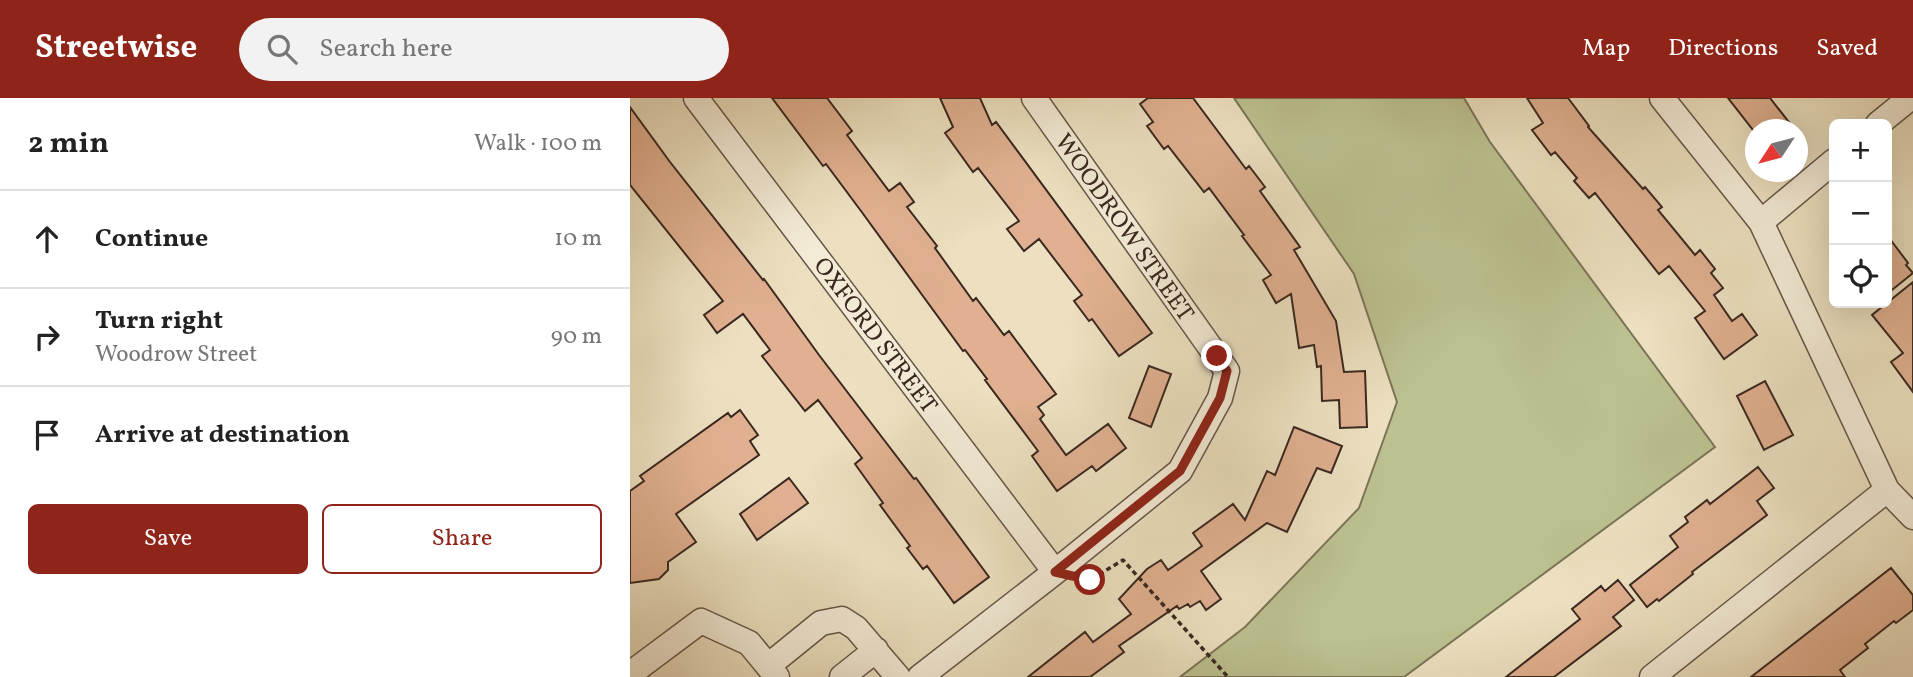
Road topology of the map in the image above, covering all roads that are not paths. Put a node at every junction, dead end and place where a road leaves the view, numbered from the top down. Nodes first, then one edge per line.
1 (696, 98) edge
2 (1034, 98) edge
3 (1662, 98) edge
4 (1910, 98) edge
5 (1884, 119) edge
6 (1829, 165) edge
7 (1761, 222) junction
8 (1887, 490) junction
9 (1913, 517) edge
10 (1055, 572) junction
11 (876, 650) junction
12 (772, 671) edge
13 (630, 674) edge
14 (1661, 674) edge
15 (842, 677) edge
16 (898, 677) edge
17 (920, 677) edge

1 - 10 street, OXFORD STREET
2 - 10 street, WOODROW STREET
3 - 7 street
4 - 5 street
6 - 7 street
7 - 8 street
8 - 9 street
8 - 14 street
10 - 17 street, WOODROW STREET
11 - 12 street
11 - 15 street
11 - 16 street
12 - 13 street

